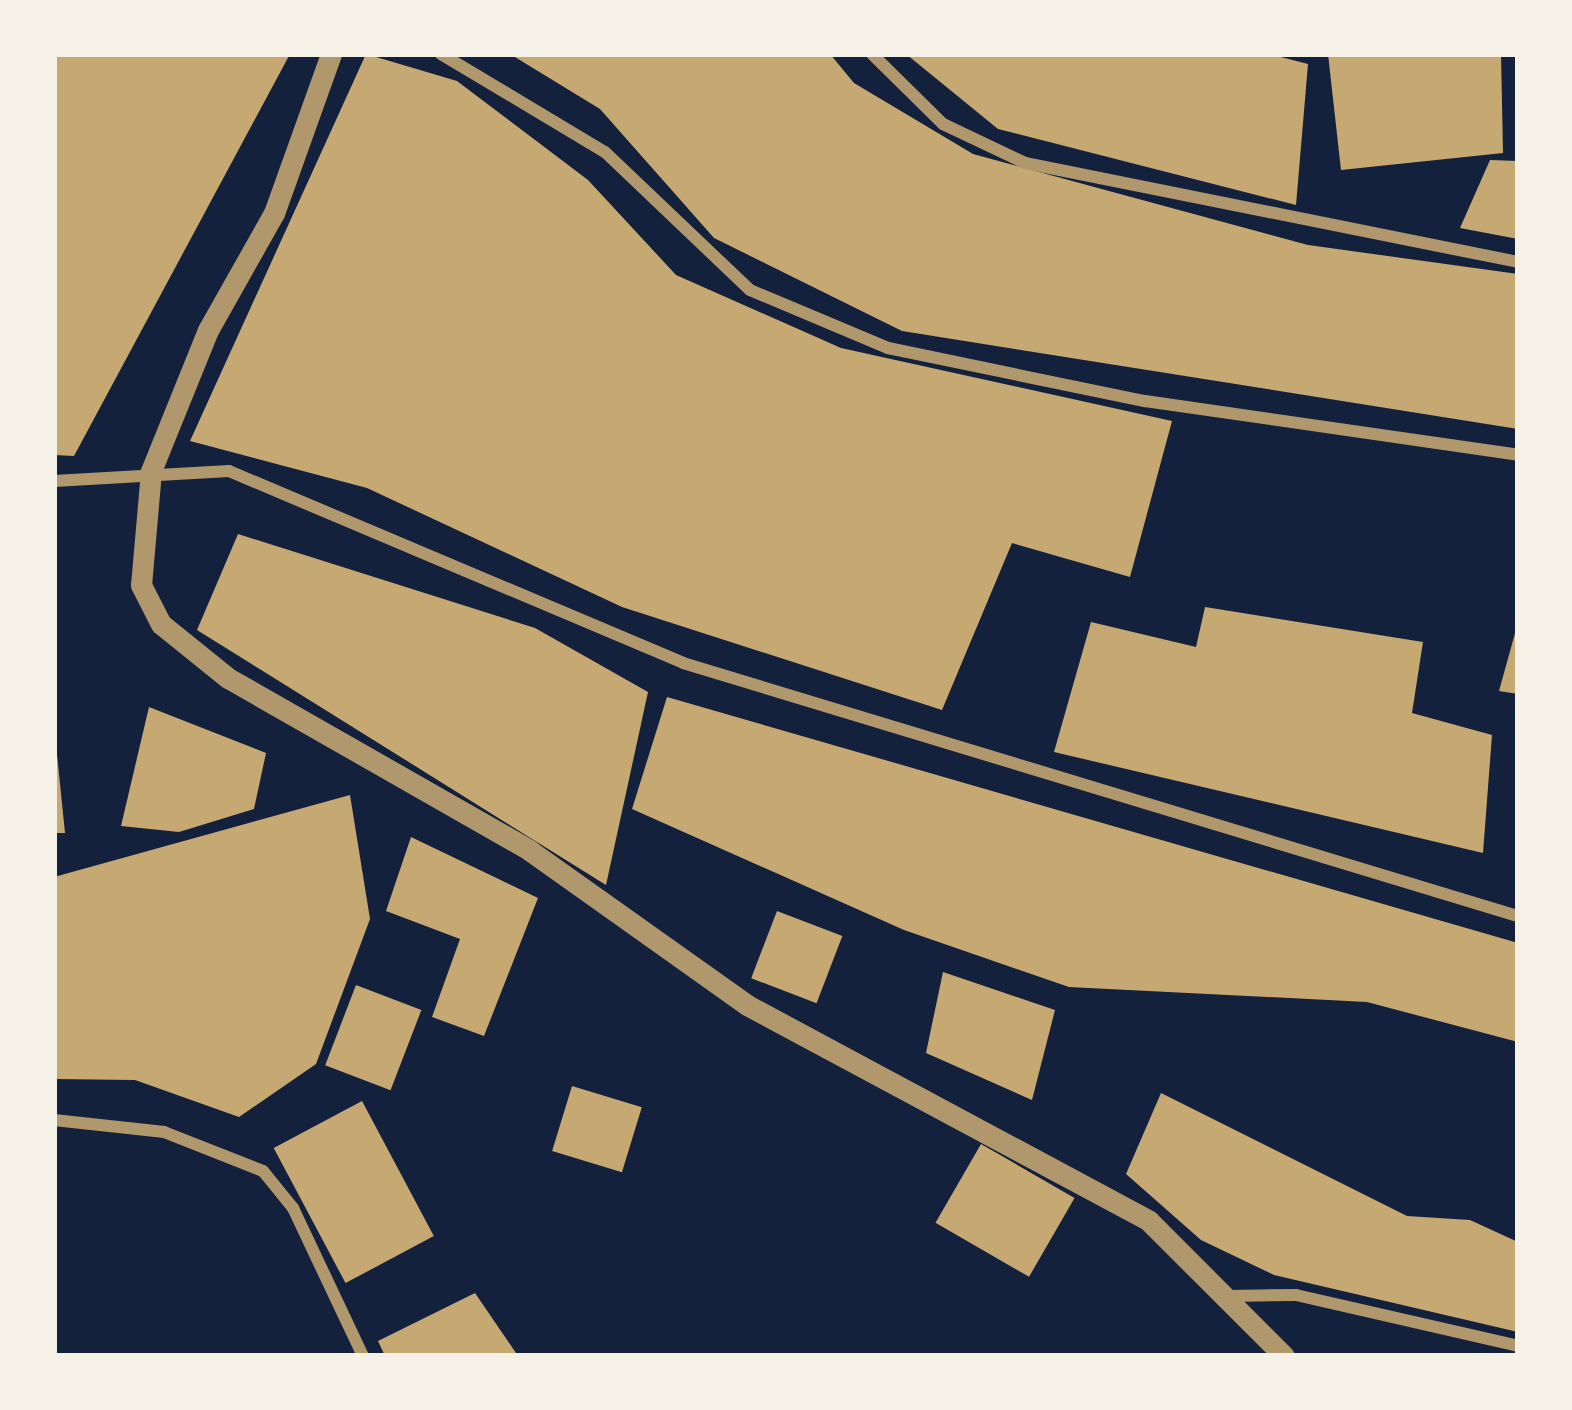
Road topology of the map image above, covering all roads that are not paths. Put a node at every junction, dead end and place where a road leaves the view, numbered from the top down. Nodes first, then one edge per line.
1 (331, 54) edge
2 (441, 54) edge
3 (872, 54) edge
4 (1518, 262) edge
5 (1518, 455) edge
6 (151, 470) junction
7 (54, 481) edge
8 (1518, 916) edge
9 (54, 1120) edge
10 (1230, 1296) junction
11 (1518, 1346) edge
12 (363, 1356) edge
13 (1284, 1356) edge

1 - 6 street
2 - 5 street
3 - 4 street
6 - 7 street
6 - 8 street
6 - 10 street
9 - 12 street
10 - 11 street
10 - 13 street

